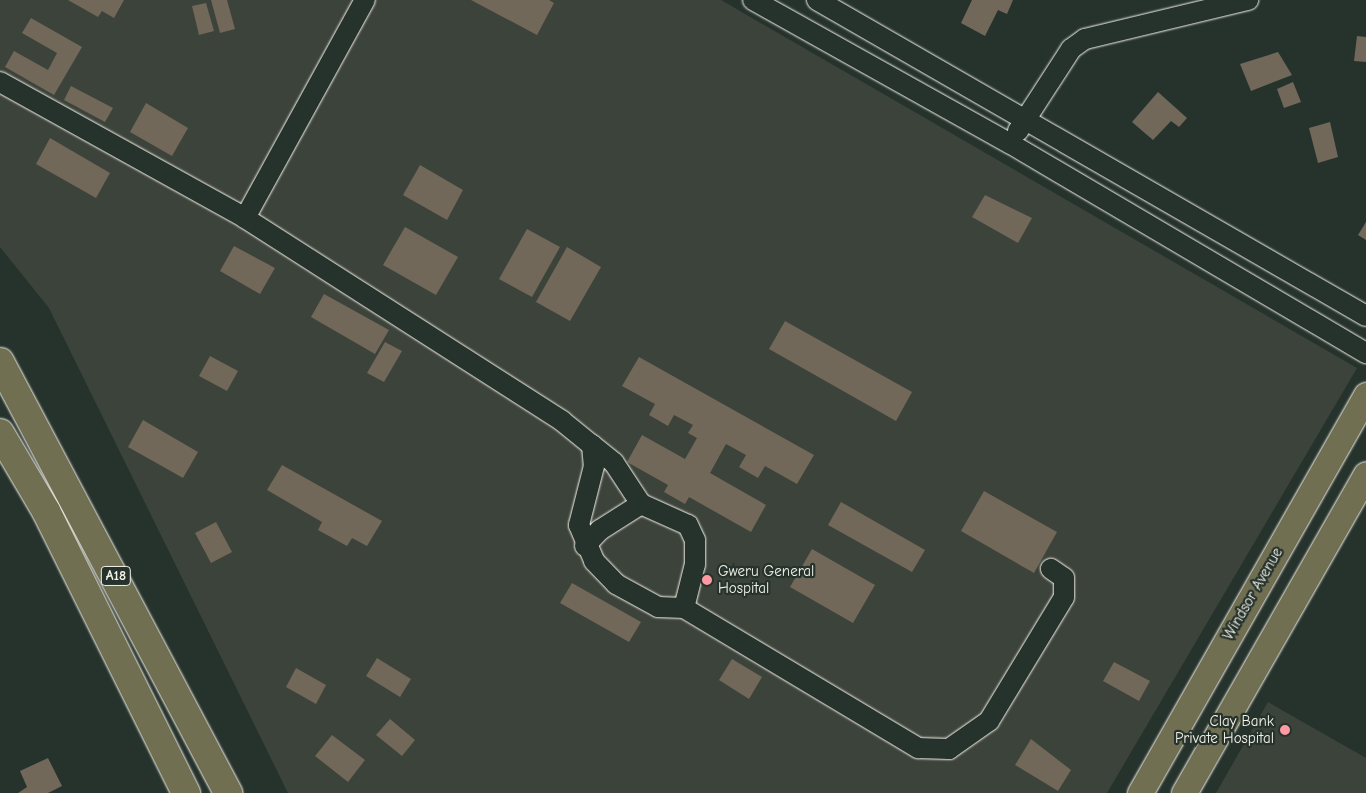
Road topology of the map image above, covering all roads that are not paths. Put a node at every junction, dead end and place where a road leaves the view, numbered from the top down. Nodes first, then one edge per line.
1 (365, 0) edge
2 (753, 0) edge
3 (817, 0) edge
4 (1248, 0) edge
5 (0, 82) edge
6 (1024, 119) junction
7 (1011, 144) junction
8 (245, 218) junction
9 (1366, 316) edge
10 (1366, 353) edge
11 (0, 362) edge
12 (1366, 395) edge
13 (0, 433) edge
14 (592, 445) junction
15 (1366, 474) edge
16 (641, 504) junction
17 (91, 529) junction
18 (63, 546) junction
19 (584, 546) junction
20 (1051, 569) dead end
21 (684, 608) junction
22 (193, 725) junction
23 (162, 744) junction
24 (186, 793) edge
25 (228, 793) edge
26 (1140, 793) edge
27 (1184, 793) edge

1 - 8 street
2 - 7 street
3 - 6 street
4 - 6 street
5 - 8 street
6 - 7 street
6 - 9 street
7 - 10 street
8 - 14 street
11 - 17 highway, A18
12 - 26 main road, Windsor Avenue
13 - 18 highway, A18
14 - 16 street
14 - 19 street
15 - 27 main road
16 - 19 street
16 - 21 street
17 - 18 highway
17 - 22 highway, A18
18 - 23 highway, A18
19 - 21 street
20 - 21 street
22 - 23 highway
22 - 25 highway, A18
23 - 24 highway, A18

